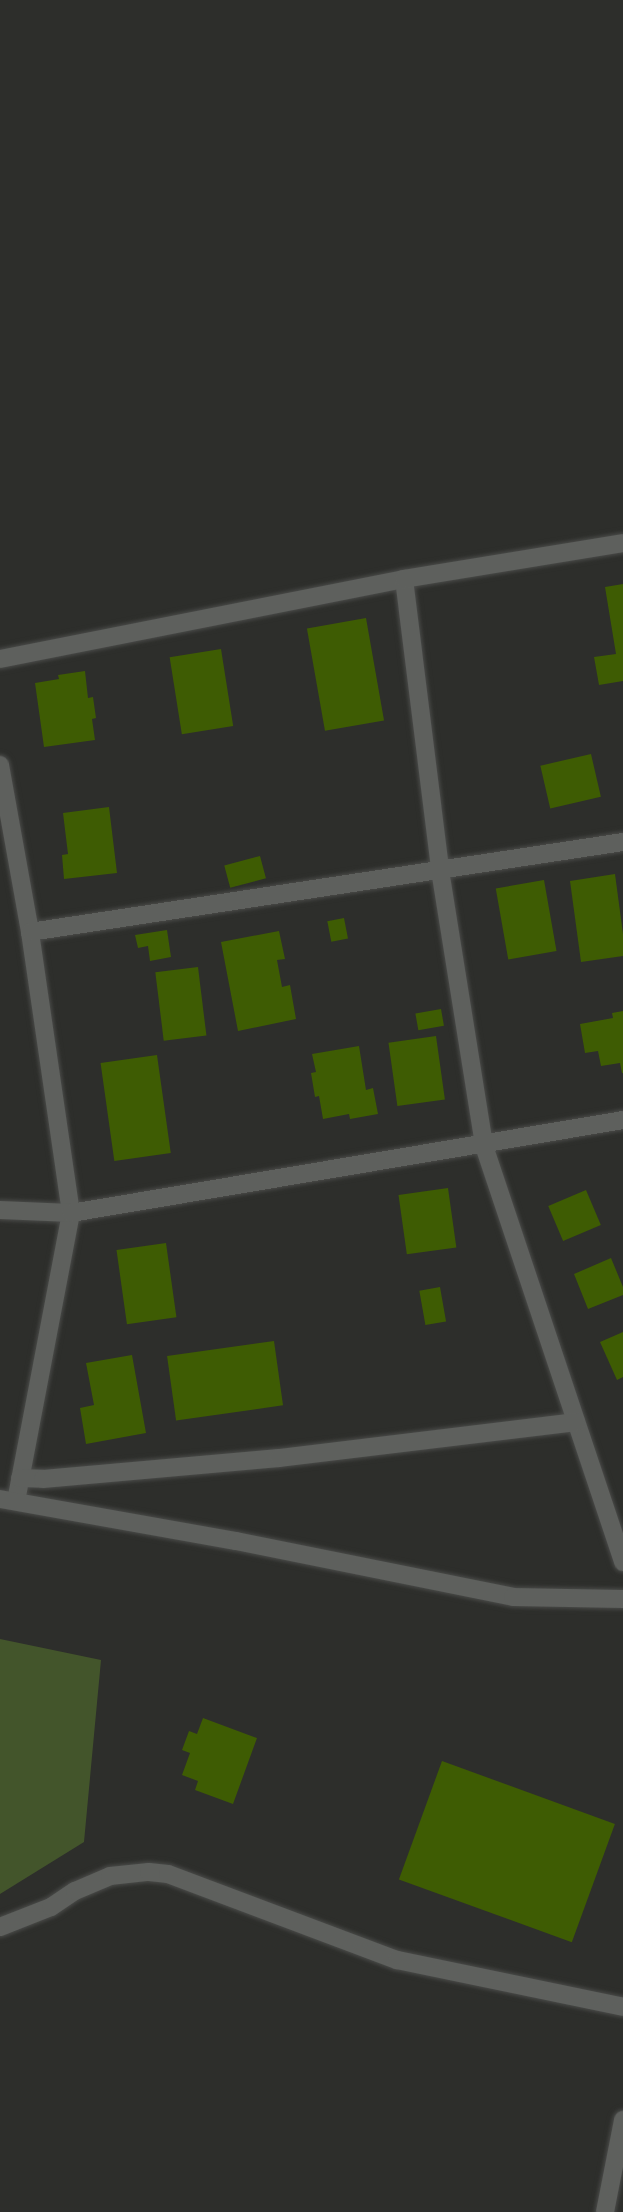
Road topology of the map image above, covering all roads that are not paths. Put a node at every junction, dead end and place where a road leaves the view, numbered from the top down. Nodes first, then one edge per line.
1 (623, 543) edge
2 (404, 579) junction
3 (0, 659) edge
4 (0, 765) edge
5 (623, 842) edge
6 (440, 870) junction
7 (30, 932) junction
8 (623, 1120) edge
9 (484, 1146) junction
10 (0, 1209) edge
11 (71, 1214) junction
12 (576, 1422) junction
13 (20, 1478) junction
14 (8, 1500) edge
15 (623, 1562) edge
16 (623, 1599) edge
17 (0, 1928) edge
18 (623, 2007) edge
19 (623, 2120) edge
20 (606, 2212) edge

1 - 2 street
2 - 3 street
2 - 6 street
4 - 7 street
5 - 6 street
6 - 7 street
6 - 9 street
7 - 11 street
8 - 9 street
9 - 11 street
9 - 12 street
10 - 11 street
11 - 13 street
12 - 13 street
12 - 15 street
13 - 14 street
14 - 16 street
17 - 18 street
19 - 20 street

